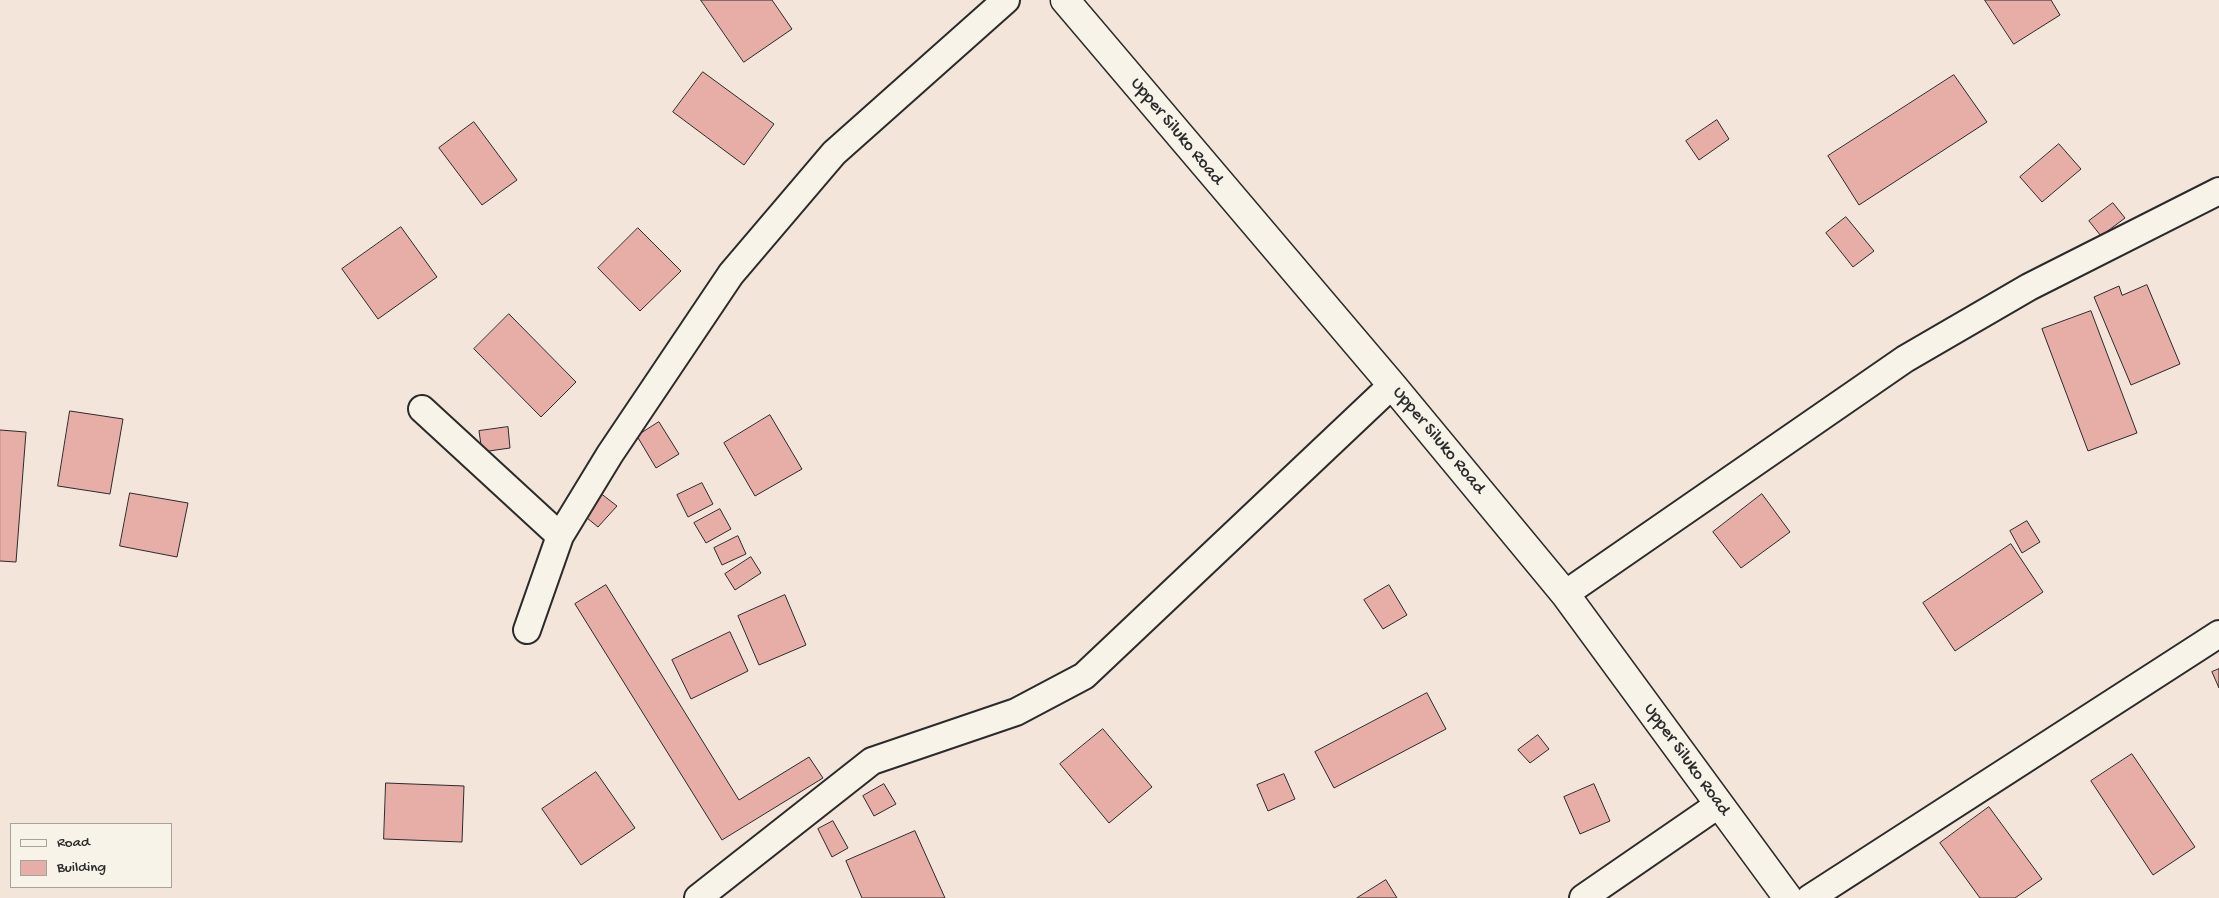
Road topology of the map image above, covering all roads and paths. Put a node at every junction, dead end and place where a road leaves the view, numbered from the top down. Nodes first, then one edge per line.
1 (1006, 0) edge
2 (1065, 0) edge
3 (2219, 191) edge
4 (1392, 385) junction
5 (538, 512) dead end
6 (560, 536) junction
7 (1565, 594) junction
8 (527, 630) dead end
9 (2219, 634) edge
10 (1718, 805) junction
11 (698, 898) edge
12 (1584, 898) edge
13 (1788, 898) edge
14 (1810, 898) edge

1 - 6 street
2 - 4 main road, Upper Siluko Road
3 - 7 street
4 - 7 main road, Upper Siluko Road
4 - 11 street
5 - 6 street
6 - 8 street
7 - 10 main road, Upper Siluko Road
9 - 14 street
10 - 12 street
10 - 13 main road, Upper Siluko Road

